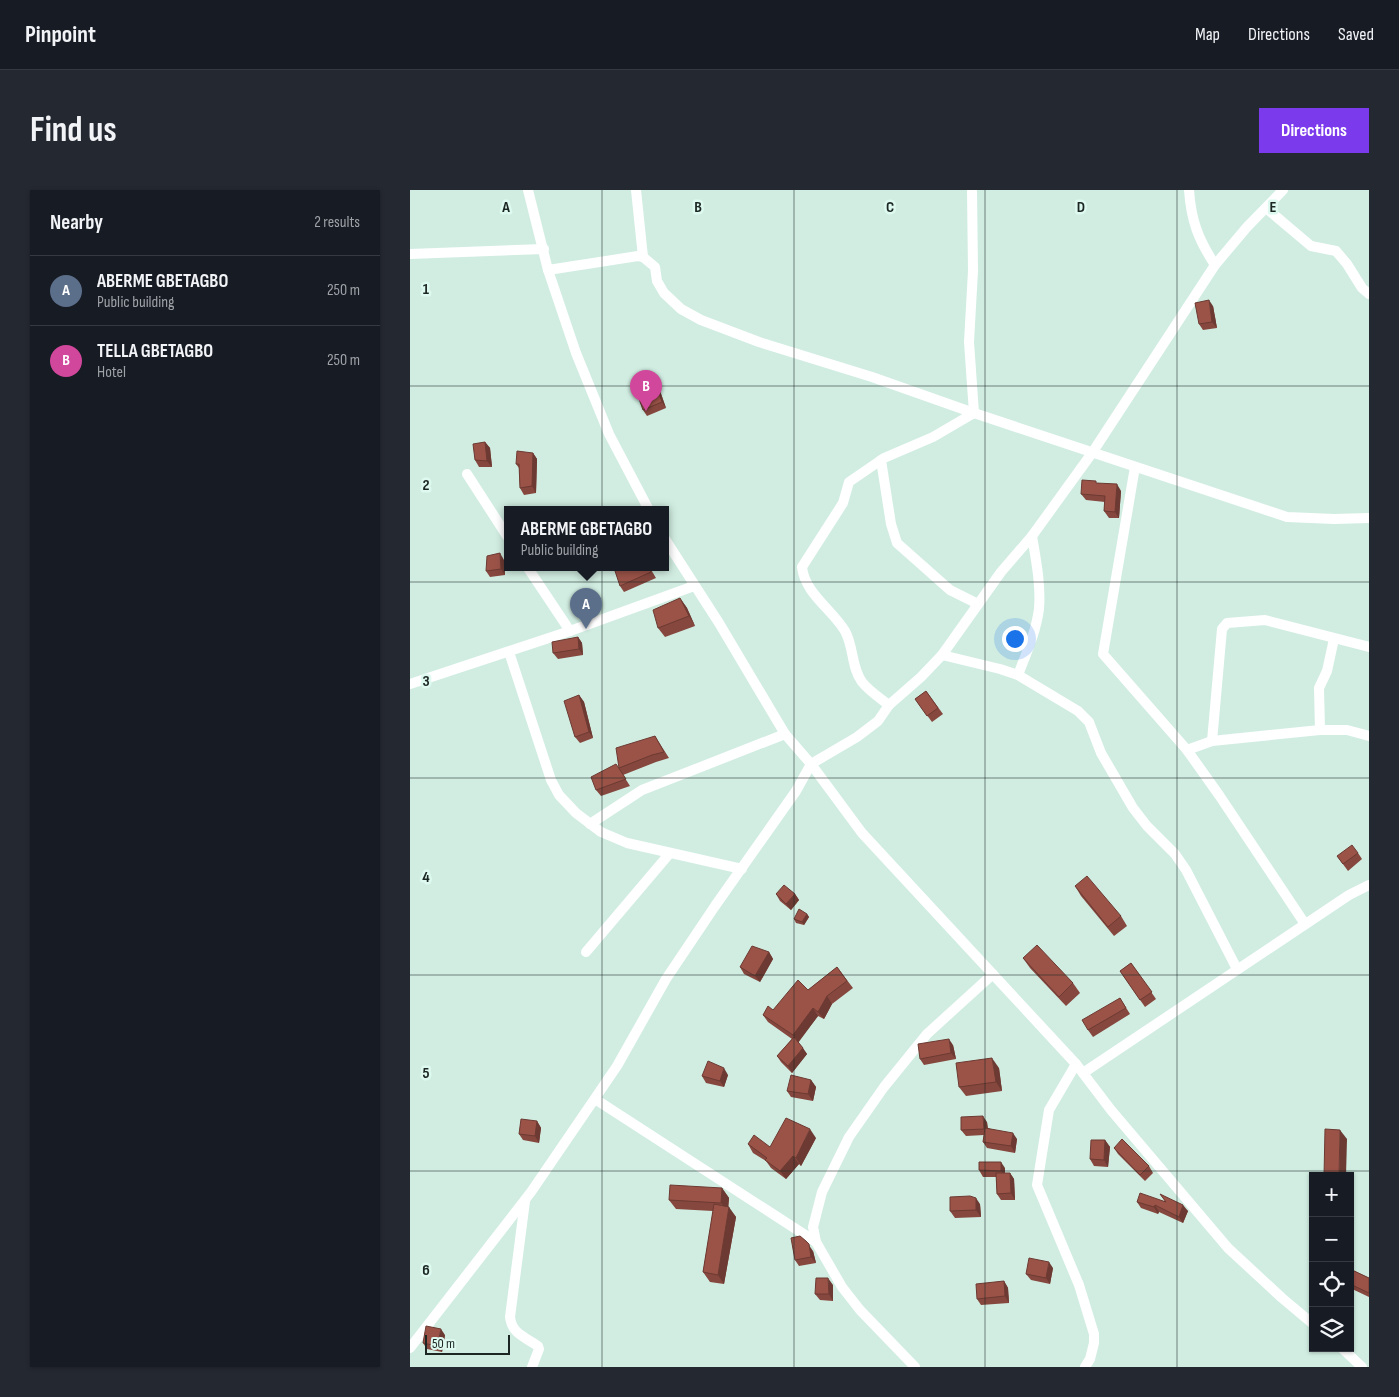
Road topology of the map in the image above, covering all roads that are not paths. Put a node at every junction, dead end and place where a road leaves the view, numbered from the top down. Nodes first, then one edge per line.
1 (528, 190) edge
2 (636, 190) edge
3 (972, 190) edge
4 (1189, 190) edge
5 (1284, 190) edge
6 (1266, 208) junction
7 (544, 249) junction
8 (410, 254) edge
9 (644, 257) junction
10 (1215, 264) junction
11 (548, 270) junction
12 (1369, 294) edge
13 (974, 413) junction
14 (1092, 453) junction
15 (881, 460) junction
16 (1135, 467) junction
17 (467, 474) dead end
18 (647, 506) edge
19 (1369, 518) edge
20 (504, 531) edge
21 (1032, 536) junction
22 (669, 545) edge
23 (530, 571) edge
24 (694, 586) junction
25 (978, 604) junction
26 (570, 632) junction
27 (1334, 639) junction
28 (1369, 647) edge
29 (509, 652) junction
30 (942, 655) junction
31 (1018, 675) junction
32 (410, 684) edge
33 (889, 705) junction
34 (1320, 730) junction
35 (785, 734) junction
36 (1369, 736) edge
37 (1212, 742) junction
38 (1187, 750) junction
39 (811, 764) junction
40 (590, 824) junction
41 (670, 852) junction
42 (742, 868) junction
43 (1369, 885) edge
44 (1305, 924) junction
45 (586, 952) dead end
46 (1237, 969) junction
47 (993, 974) junction
48 (1076, 1064) junction
49 (1083, 1073) junction
50 (595, 1099) junction
51 (525, 1200) junction
52 (816, 1242) junction
53 (1309, 1321) edge
54 (410, 1348) edge
55 (1346, 1352) edge
56 (1087, 1366) edge
57 (532, 1367) edge
58 (915, 1367) edge
59 (1362, 1367) edge

1 - 7 street
2 - 9 street
3 - 13 street
4 - 10 street
5 - 6 street
6 - 10 street
6 - 12 street
7 - 8 street
7 - 11 street
9 - 11 street
9 - 13 street
10 - 14 street
11 - 18 street
13 - 14 street
13 - 15 street
14 - 16 street
14 - 21 street
15 - 25 street
15 - 33 street
16 - 19 street
16 - 38 street
17 - 20 street
21 - 25 street
21 - 31 street
22 - 24 street
23 - 26 street
24 - 26 street
24 - 35 street
25 - 30 street
26 - 29 street
27 - 28 street
27 - 34 street
27 - 37 street
29 - 32 street
29 - 40 street
30 - 31 street
30 - 33 street
31 - 46 street
33 - 39 street
34 - 36 street
34 - 37 street
35 - 39 street
35 - 40 street
37 - 38 street
38 - 44 street
39 - 42 street
39 - 47 street
40 - 41 street
41 - 42 street
41 - 45 street
42 - 50 street
43 - 44 street
44 - 46 street
46 - 49 street
47 - 48 street
47 - 52 street
48 - 49 street
48 - 56 street
49 - 53 street
50 - 51 street
50 - 52 street
51 - 54 street
51 - 57 street
52 - 58 street
55 - 59 street

